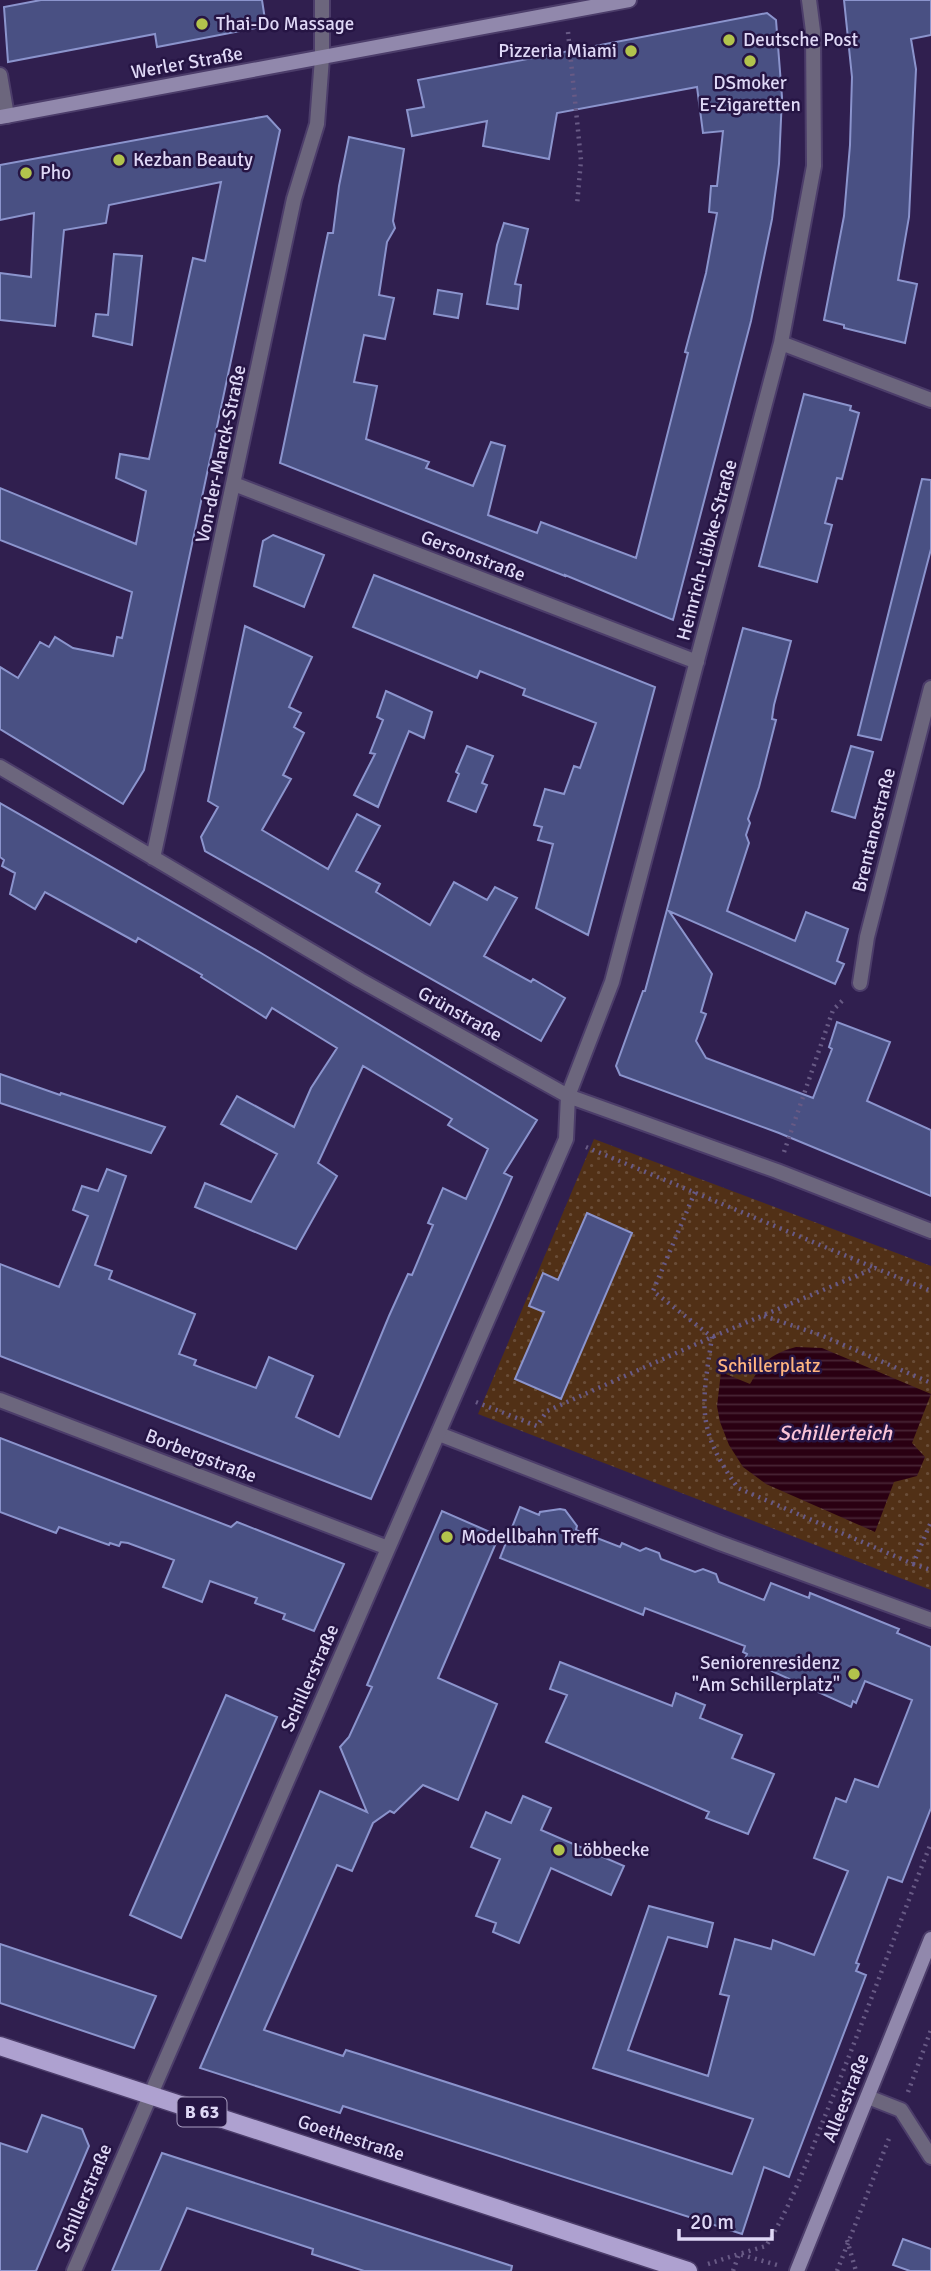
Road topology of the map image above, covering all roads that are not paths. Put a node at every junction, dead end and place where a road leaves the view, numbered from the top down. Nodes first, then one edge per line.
1 (322, 0) edge
2 (629, 0) edge
3 (809, 0) edge
4 (323, 58) junction
5 (0, 75) edge
6 (4, 117) edge
7 (781, 342) junction
8 (931, 400) edge
9 (234, 484) junction
10 (697, 662) junction
11 (931, 688) edge
12 (0, 767) edge
13 (153, 858) junction
14 (860, 983) road end
15 (568, 1096) junction
16 (931, 1231) edge
17 (0, 1400) edge
18 (439, 1434) junction
19 (388, 1548) junction
20 (931, 1620) edge
21 (931, 1939) edge
22 (0, 2046) edge
23 (149, 2095) junction
24 (867, 2098) junction
25 (931, 2157) edge
26 (791, 2269) edge
27 (74, 2271) edge
28 (688, 2271) edge

1 - 4 street, Von-der-Marck-Straße
2 - 4 main road, Werler Straße
3 - 7 street, Heinrich-Lübke-Straße
4 - 6 main road, Werler Straße
4 - 9 street, Von-der-Marck-Straße
5 - 6 street
7 - 8 street
7 - 10 street, Heinrich-Lübke-Straße
9 - 10 street, Gersonstraße
9 - 13 street, Von-der-Marck-Straße
10 - 15 street, Heinrich-Lübke-Straße
11 - 14 street, Brentanostraße
12 - 13 street, Grünstraße
13 - 15 street, Grünstraße
15 - 16 street, Grünstraße
15 - 18 street, Schillerstraße
17 - 19 street, Borbergstraße
18 - 19 street, Schillerstraße
18 - 20 street
19 - 23 street, Schillerstraße
21 - 24 main road, Alleestraße
22 - 23 main road, Goethestraße / B 63
23 - 27 street, Schillerstraße
23 - 28 main road, Goethestraße / B 63
24 - 25 street
24 - 26 main road, Alleestraße

